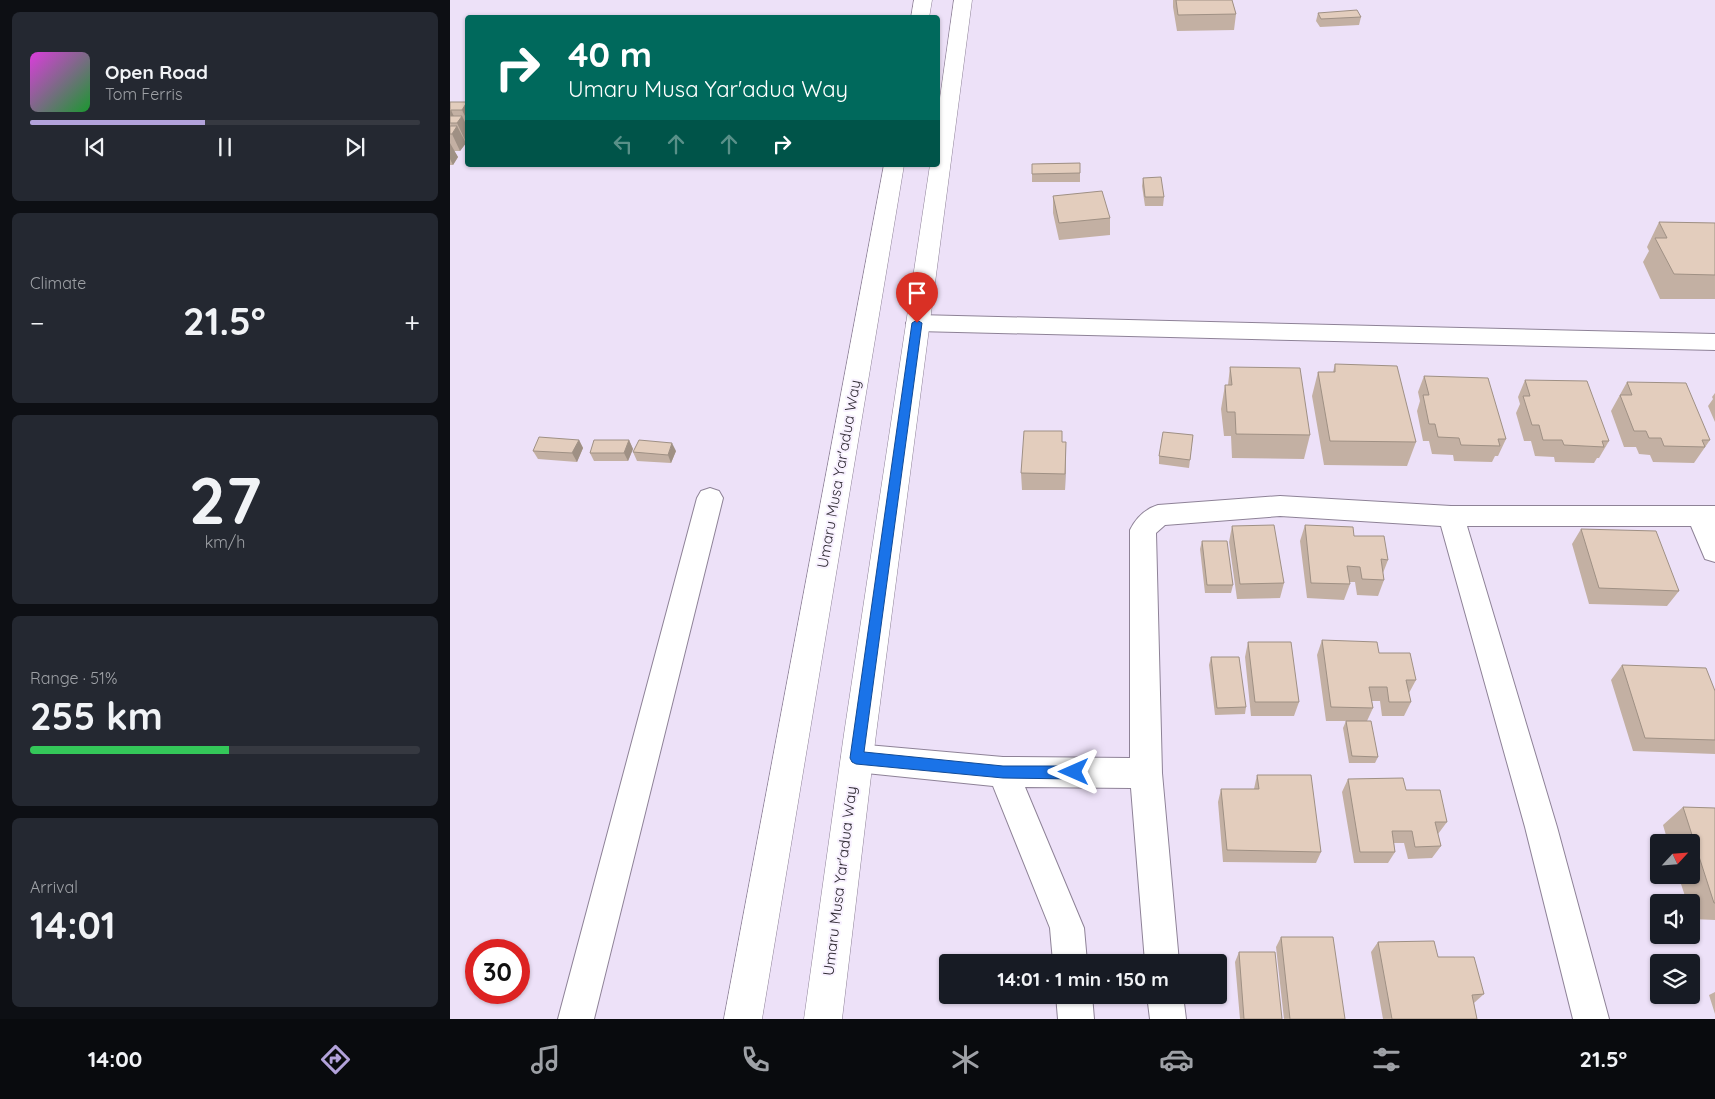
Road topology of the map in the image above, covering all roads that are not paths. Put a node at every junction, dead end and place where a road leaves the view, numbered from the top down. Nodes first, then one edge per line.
1 (923, 0) edge
2 (963, 0) edge
3 (920, 15) edge
4 (940, 162) edge
5 (894, 167) edge
6 (939, 167) edge
7 (917, 323) junction
8 (1715, 342) edge
9 (710, 498) dead end
10 (1451, 516) junction
11 (1707, 516) edge
12 (1715, 551) edge
13 (856, 758) junction
14 (1003, 772) junction
15 (1146, 773) junction
16 (1069, 954) edge
17 (1161, 954) edge
18 (1075, 1004) edge
19 (1166, 1004) edge
20 (576, 1019) edge
21 (743, 1019) edge
22 (823, 1019) edge
23 (1076, 1019) edge
24 (1168, 1019) edge
25 (1591, 1019) edge

1 - 3 main road
2 - 4 main road, Umaru Musa Yar'adua Way
5 - 21 main road, Umaru Musa Yar'adua Way
6 - 7 main road, Umaru Musa Yar'adua Way
7 - 8 street
7 - 13 main road, Umaru Musa Yar'adua Way
9 - 20 street
10 - 11 street
10 - 15 street
10 - 25 street
11 - 12 street
13 - 14 street
13 - 22 main road, Umaru Musa Yar'adua Way
14 - 15 street
14 - 16 street
15 - 17 street
18 - 23 street
19 - 24 street

